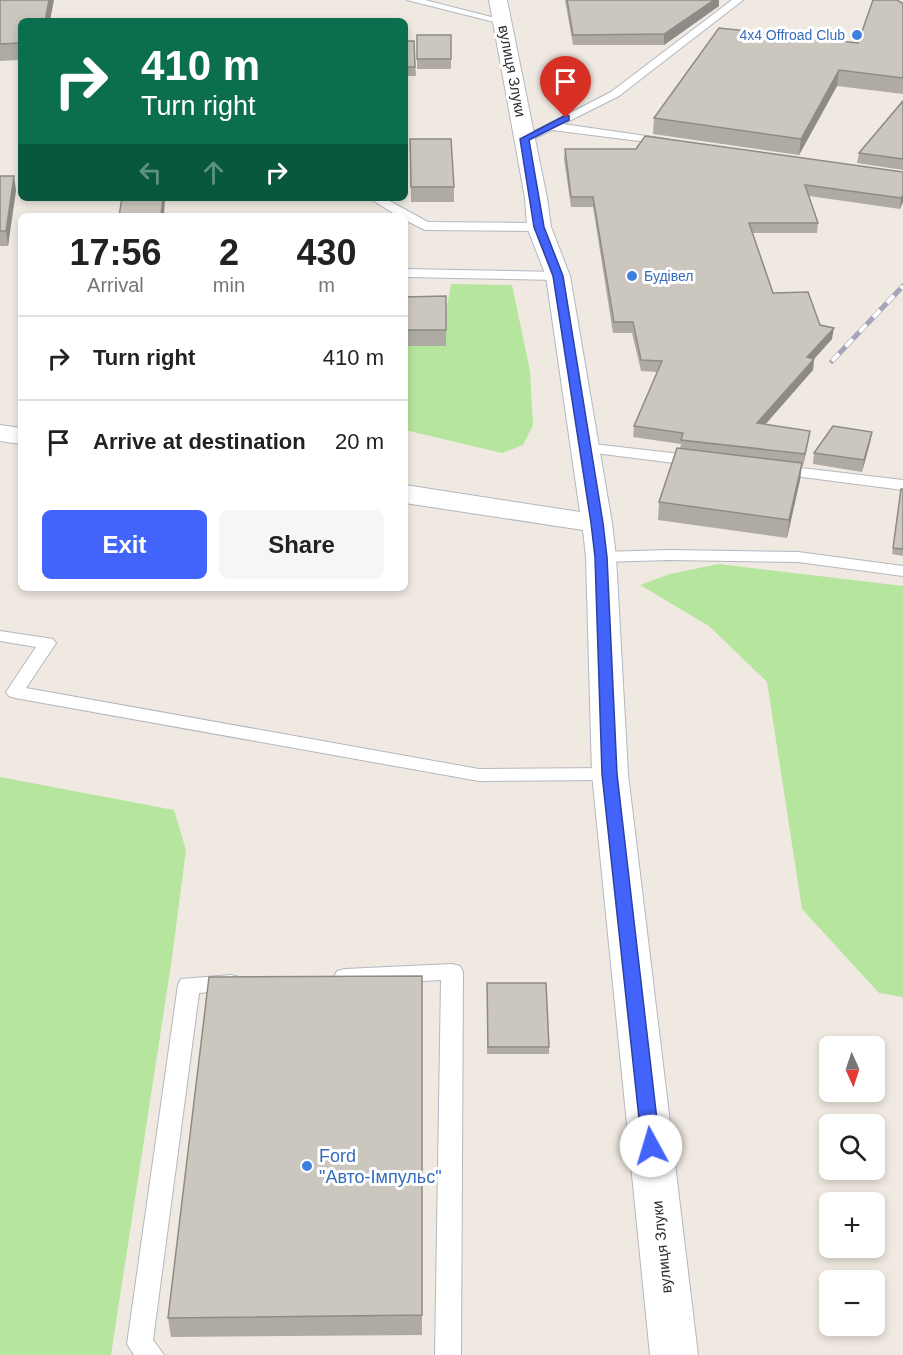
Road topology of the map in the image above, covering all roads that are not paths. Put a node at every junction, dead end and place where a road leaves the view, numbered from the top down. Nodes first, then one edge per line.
1 (412, 0) edge
2 (738, 0) edge
3 (500, 10) edge
4 (538, 132) junction
5 (682, 145) edge
6 (380, 201) edge
7 (402, 213) edge
8 (408, 216) edge
9 (539, 227) junction
10 (408, 273) edge
11 (558, 276) junction
12 (0, 433) edge
13 (18, 436) edge
14 (584, 448) junction
15 (716, 463) edge
16 (763, 468) edge
17 (903, 485) edge
18 (408, 494) edge
19 (597, 523) junction
20 (601, 557) junction
21 (903, 571) edge
22 (0, 636) edge
23 (610, 774) junction
24 (321, 979) edge
25 (249, 982) edge
26 (151, 1355) edge
27 (448, 1355) edge
28 (674, 1355) edge

1 - 3 lane
2 - 4 lane
3 - 4 street, вулиця Злуки
4 - 5 lane
4 - 9 street, вулиця Злуки
6 - 7 lane
8 - 9 lane
9 - 11 street, вулиця Злуки
10 - 11 lane
11 - 14 street, вулиця Злуки
12 - 13 street
14 - 15 lane
14 - 19 street, вулиця Злуки
16 - 17 lane
18 - 19 street
19 - 20 street, вулиця Злуки
20 - 21 lane
20 - 23 street, вулиця Злуки
22 - 23 lane
23 - 28 street, вулиця Злуки
24 - 27 lane
25 - 26 lane

